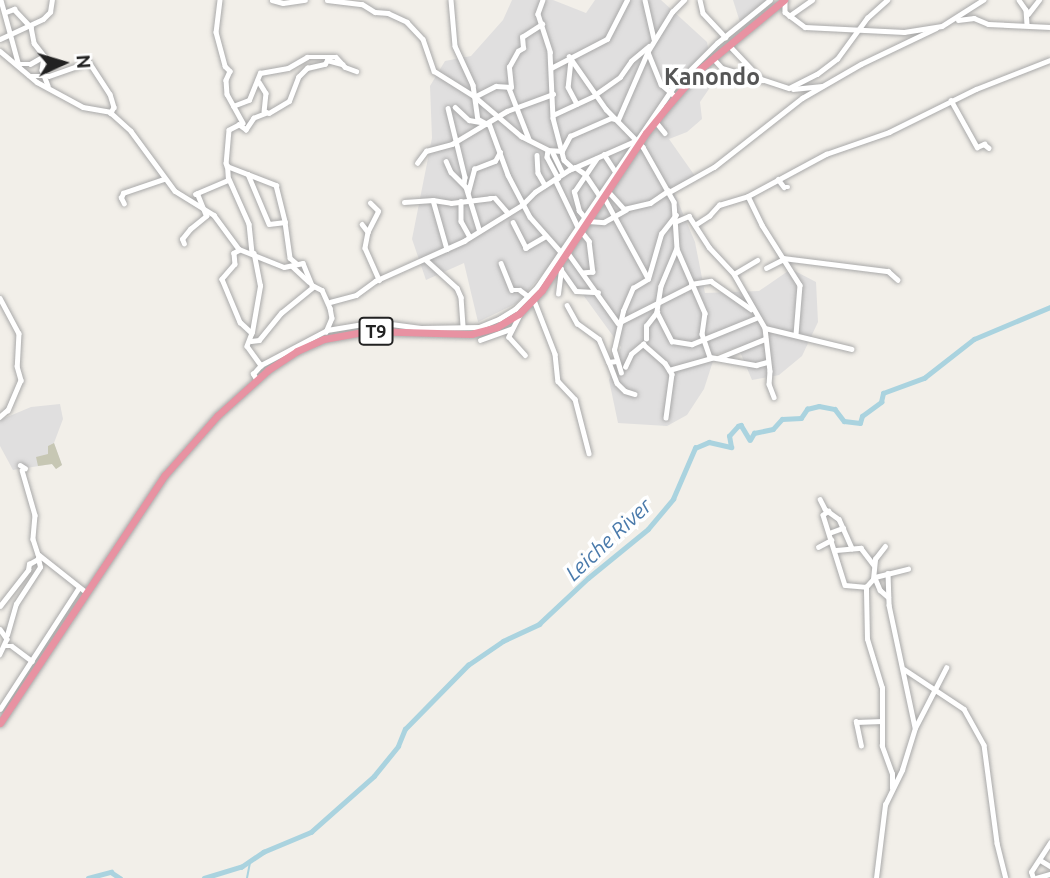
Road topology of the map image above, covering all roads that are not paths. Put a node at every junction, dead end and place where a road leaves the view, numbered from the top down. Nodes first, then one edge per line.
1 (1, 0) edge
2 (52, 0) edge
3 (220, 0) edge
4 (272, 0) edge
5 (305, 0) edge
6 (327, 0) edge
7 (452, 0) edge
8 (535, 0) edge
9 (543, 0) edge
10 (627, 0) edge
11 (645, 0) edge
12 (684, 0) edge
13 (699, 0) edge
14 (771, 0) edge
15 (812, 0) edge
16 (887, 0) edge
17 (984, 0) edge
18 (1019, 0) edge
19 (1039, 0) edge
20 (786, 1) edge
21 (539, 7) junction
22 (746, 9) dead end
23 (6, 12) junction
24 (797, 13) junction
25 (1027, 15) junction
26 (751, 16) junction
27 (789, 16) junction
28 (954, 21) junction
29 (794, 22) junction
30 (542, 24) junction
31 (1027, 25) junction
32 (29, 26) junction
33 (1050, 27) edge
34 (936, 28) junction
35 (860, 30) junction
36 (12, 34) junction
37 (0, 39) edge
38 (727, 40) junction
39 (653, 42) junction
40 (717, 49) junction
41 (0, 51) edge
42 (648, 51) junction
43 (44, 56) junction
44 (570, 58) junction
45 (713, 58) junction
46 (1050, 60) edge
47 (17, 64) junction
48 (342, 64) junction
49 (550, 68) junction
50 (356, 71) dead end
51 (29, 76) junction
52 (44, 76) junction
53 (763, 80) junction
54 (258, 82) junction
55 (48, 86) junction
56 (822, 86) junction
57 (509, 88) junction
58 (789, 88) junction
59 (553, 94) junction
60 (673, 94) junction
61 (596, 95) junction
62 (476, 97) junction
63 (951, 100) junction
64 (577, 104) junction
65 (233, 106) junction
66 (455, 107) dead end
67 (448, 108) dead end
68 (516, 108) junction
69 (111, 113) junction
70 (264, 113) junction
71 (552, 115) junction
72 (499, 118) junction
73 (619, 121) junction
74 (247, 122) junction
75 (656, 122) junction
76 (486, 123) junction
77 (666, 133) dead end
78 (530, 141) junction
79 (637, 141) junction
80 (456, 142) junction
81 (989, 148) dead end
82 (550, 150) junction
83 (501, 151) junction
84 (562, 151) junction
85 (604, 154) junction
86 (537, 155) dead end
87 (596, 159) junction
88 (446, 161) dead end
89 (417, 163) dead end
90 (227, 166) junction
91 (574, 167) junction
92 (615, 171) junction
93 (584, 173) junction
94 (248, 174) junction
95 (564, 174) junction
96 (229, 178) junction
97 (556, 178) junction
98 (164, 179) junction
99 (778, 179) junction
100 (464, 184) junction
101 (545, 185) junction
102 (788, 187) dead end
103 (468, 192) junction
104 (668, 192) junction
105 (197, 194) junction
106 (604, 194) junction
107 (188, 197) junction
108 (748, 197) junction
109 (433, 200) junction
110 (470, 200) junction
111 (461, 201) junction
112 (404, 202) dead end
113 (370, 203) dead end
114 (524, 203) junction
115 (124, 204) dead end
116 (627, 209) junction
117 (206, 210) junction
118 (508, 213) junction
119 (676, 215) junction
120 (614, 218) junction
121 (586, 219) junction
122 (285, 222) junction
123 (513, 222) dead end
124 (677, 222) junction
125 (362, 224) dead end
126 (695, 225) junction
127 (580, 228) junction
128 (479, 229) junction
129 (368, 231) junction
130 (546, 236) junction
131 (470, 237) junction
132 (184, 244) dead end
133 (677, 248) junction
134 (447, 249) junction
135 (240, 250) junction
136 (253, 253) junction
137 (564, 253) junction
138 (784, 258) junction
139 (425, 259) junction
140 (757, 260) dead end
141 (501, 263) dead end
142 (294, 265) junction
143 (766, 268) dead end
144 (560, 269) junction
145 (583, 273) junction
146 (734, 274) junction
147 (648, 279) junction
148 (898, 279) dead end
149 (379, 280) junction
150 (312, 284) junction
151 (691, 285) junction
152 (598, 292) junction
153 (558, 294) dead end
154 (0, 298) edge
155 (531, 298) junction
156 (658, 302) junction
157 (329, 303) junction
158 (567, 305) dead end
159 (752, 310) junction
160 (521, 312) junction
161 (657, 312) junction
162 (756, 318) junction
163 (623, 321) junction
164 (463, 327) junction
165 (764, 327) junction
166 (512, 329) junction
167 (327, 330) junction
168 (252, 332) junction
169 (796, 335) junction
170 (704, 338) junction
171 (646, 339) dead end
172 (765, 339) junction
173 (324, 340) junction
174 (251, 341) junction
175 (480, 341) dead end
176 (852, 349) dead end
177 (525, 355) dead end
178 (713, 358) junction
179 (612, 362) junction
180 (767, 362) junction
181 (261, 365) junction
182 (625, 367) dead end
183 (668, 370) junction
184 (621, 373) dead end
185 (257, 380) junction
186 (635, 394) dead end
187 (774, 397) dead end
188 (0, 417) edge
189 (666, 418) dead end
190 (589, 453) dead end
191 (22, 470) dead end
192 (820, 499) dead end
193 (829, 511) junction
194 (843, 527) junction
195 (829, 533) junction
196 (831, 540) junction
197 (885, 546) dead end
198 (818, 547) dead end
199 (852, 548) junction
200 (836, 550) junction
201 (39, 558) junction
202 (874, 565) junction
203 (908, 569) dead end
204 (888, 573) junction
205 (874, 579) junction
206 (866, 587) junction
207 (78, 589) junction
208 (87, 593) junction
209 (888, 597) junction
210 (0, 606) edge
211 (0, 629) edge
212 (3, 646) edge
213 (32, 661) junction
214 (946, 668) dead end
215 (904, 669) junction
216 (936, 692) junction
217 (3, 698) edge
218 (0, 709) edge
219 (882, 721) junction
220 (0, 723) edge
221 (915, 728) junction
222 (861, 746) dead end
223 (892, 788) junction
224 (1050, 843) edge
225 (1040, 860) junction
226 (1050, 866) edge
227 (1050, 874) edge
228 (876, 878) edge
229 (1006, 878) edge
230 (1034, 878) edge

1 - 23 street
2 - 32 street
3 - 65 street
4 - 5 street
6 - 62 street
7 - 62 street
8 - 21 street
9 - 21 street
10 - 44 street
11 - 39 street
12 - 39 street
13 - 38 street
14 - 26 street
15 - 24 street
16 - 35 street
17 - 28 street
18 - 25 street
19 - 25 street
20 - 27 street
20 - 38 highway, T9
21 - 30 street
22 - 26 street
23 - 32 street
23 - 36 street
24 - 27 street
24 - 29 street
25 - 31 street
26 - 38 street
27 - 29 street
28 - 31 street
28 - 34 street
29 - 35 street
30 - 49 street
30 - 57 street
31 - 33 street
32 - 36 street
32 - 43 street
34 - 35 street
34 - 56 street
35 - 58 street
36 - 37 street
36 - 47 street
38 - 40 highway, T9
38 - 53 street
39 - 42 street
39 - 61 street
40 - 45 highway, T9
40 - 60 street
41 - 47 street
42 - 60 street
42 - 73 street
43 - 47 street
43 - 52 street
44 - 49 street
44 - 61 street
44 - 64 street
45 - 53 street
45 - 60 highway, T9
46 - 63 street
47 - 51 street
48 - 50 street
48 - 54 street
48 - 70 street
49 - 59 street
51 - 52 street
51 - 55 street
52 - 55 street
52 - 69 street
53 - 58 street
54 - 65 street
54 - 70 street
55 - 69 street
56 - 58 street
56 - 104 street
57 - 62 street
57 - 68 street
59 - 68 street
59 - 71 street
60 - 75 highway, T9
60 - 79 street
61 - 64 street
61 - 73 street
62 - 72 street
62 - 76 street
63 - 81 street
63 - 99 street
64 - 71 street
65 - 74 street
66 - 76 street
67 - 80 street
68 - 72 street
68 - 78 street
69 - 98 street
70 - 74 street
71 - 84 street
72 - 76 street
72 - 78 street
73 - 79 street
73 - 84 street
74 - 90 street
75 - 77 street
75 - 79 highway, T9
76 - 80 street
76 - 83 street
78 - 82 street
79 - 85 street
79 - 92 street
79 - 104 street
79 - 106 highway, T9
80 - 89 street
80 - 100 street
82 - 84 street
82 - 95 street
82 - 97 street
83 - 103 street
83 - 114 street
84 - 91 street
85 - 87 street
85 - 92 street
86 - 101 street
87 - 91 street
87 - 93 street
88 - 100 street
90 - 94 street
90 - 96 street
91 - 93 street
91 - 95 street
92 - 106 street
93 - 106 street
93 - 121 street
94 - 122 street
94 - 122 street
95 - 97 street
96 - 105 street
96 - 136 street
97 - 101 street
97 - 127 street
98 - 107 street
98 - 115 street
99 - 102 street
99 - 108 street
100 - 103 street
101 - 114 street
103 - 110 street
104 - 116 street
104 - 119 street
105 - 107 street
105 - 117 street
106 - 116 street
106 - 120 street
106 - 121 highway, T9
107 - 117 street
108 - 126 street
108 - 138 street
109 - 111 street
109 - 112 street
109 - 134 street
110 - 111 street
110 - 118 street
110 - 128 street
111 - 131 street
113 - 129 street
114 - 118 street
114 - 130 street
116 - 120 street
117 - 132 street
117 - 135 street
118 - 128 street
119 - 124 street
119 - 147 street
120 - 121 street
120 - 147 street
121 - 127 highway, T9
122 - 142 street
123 - 130 street
124 - 126 street
124 - 133 street
125 - 129 street
126 - 146 street
127 - 137 highway, T9
127 - 145 street
128 - 131 street
129 - 149 street
130 - 137 street
131 - 134 street
133 - 151 street
133 - 156 street
134 - 139 street
135 - 136 street
135 - 168 street
136 - 142 street
136 - 168 street
137 - 144 highway, T9
137 - 145 street
137 - 155 street
138 - 143 street
138 - 148 street
138 - 169 street
139 - 149 street
139 - 164 street
140 - 146 street
141 - 155 street
142 - 150 street
142 - 150 street
144 - 152 street
144 - 153 street
144 - 155 highway, T9
145 - 152 street
146 - 159 street
147 - 163 street
149 - 157 street
150 - 157 street
150 - 174 street
151 - 156 street
151 - 159 street
151 - 170 street
152 - 163 street
154 - 188 street
155 - 160 highway, T9
155 - 164 street
155 - 190 street
156 - 161 street
156 - 163 street
157 - 167 street
158 - 179 street
159 - 162 street
160 - 166 street
160 - 173 highway, T9
161 - 170 street
161 - 171 street
162 - 165 street
162 - 170 street
163 - 179 street
164 - 167 street
165 - 169 street
165 - 172 street
166 - 175 street
166 - 177 street
167 - 173 street
167 - 181 street
168 - 174 street
169 - 176 street
170 - 178 street
172 - 178 street
172 - 180 street
173 - 185 highway, T9
174 - 181 street
178 - 180 street
178 - 183 street
179 - 184 street
179 - 186 street
180 - 187 street
181 - 185 street
182 - 183 street
183 - 189 street
185 - 208 highway, T9
191 - 201 street
192 - 193 street
193 - 194 street
193 - 195 street
194 - 195 street
194 - 199 street
195 - 196 street
196 - 198 street
196 - 200 street
197 - 202 street
199 - 200 street
199 - 202 street
200 - 206 street
201 - 207 street
201 - 210 street
201 - 212 street
202 - 205 street
203 - 204 street
204 - 205 street
204 - 209 street
205 - 206 street
205 - 209 street
206 - 219 street
207 - 208 street
207 - 213 street
208 - 220 highway, T9
209 - 215 street
211 - 212 street
212 - 213 street
213 - 217 street
214 - 216 street
215 - 216 street
215 - 221 street
216 - 221 street
216 - 229 street
217 - 218 street
219 - 222 street
219 - 223 street
221 - 223 street
223 - 228 street
224 - 225 street
225 - 226 street
225 - 230 street
227 - 230 street

